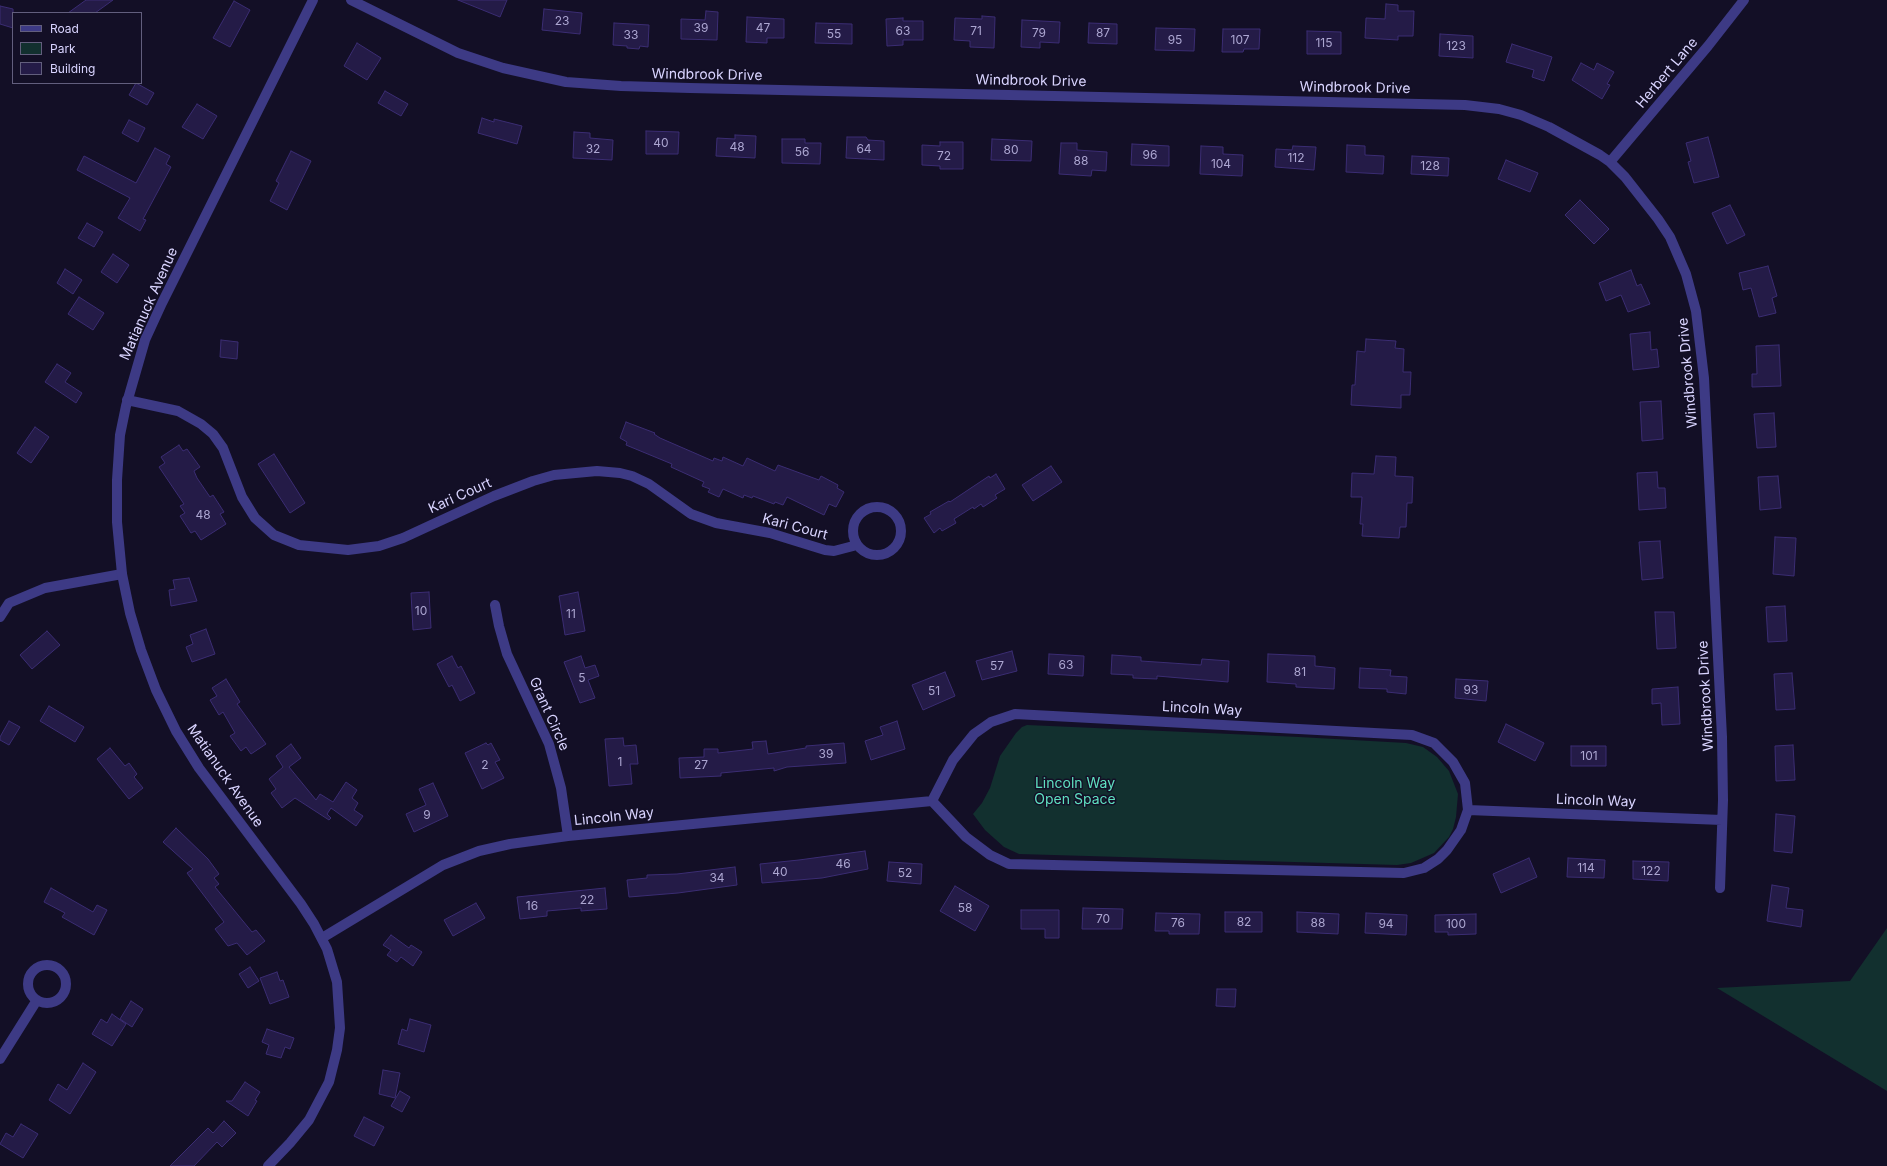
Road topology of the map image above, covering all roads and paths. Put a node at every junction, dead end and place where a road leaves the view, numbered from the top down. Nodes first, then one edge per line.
1 (313, 0) edge
2 (351, 0) edge
3 (1744, 0) edge
4 (1610, 162) junction
5 (127, 400) junction
6 (857, 545) junction
7 (122, 574) junction
8 (496, 605) dead end
9 (0, 617) edge
10 (932, 801) junction
11 (1468, 810) junction
12 (1722, 820) junction
13 (568, 836) junction
14 (1720, 888) dead end
15 (322, 938) junction
16 (37, 1000) dead end
17 (0, 1059) edge
18 (268, 1166) edge

1 - 5 street, Matianuck Avenue
2 - 4 street, Windbrook Drive
3 - 4 street, Herbert Lane
4 - 12 street, Windbrook Drive
5 - 6 street, Kari Court
5 - 7 street, Matianuck Avenue
6 - 6 street
7 - 9 street
7 - 15 street, Matianuck Avenue
8 - 13 street, Grant Circle
10 - 11 street, Lincoln Way
10 - 11 street, Lincoln Way
10 - 13 street, Lincoln Way
11 - 12 street, Lincoln Way
12 - 14 street, Windbrook Drive
13 - 15 street, Lincoln Way
15 - 18 street, Matianuck Avenue
16 - 17 street

